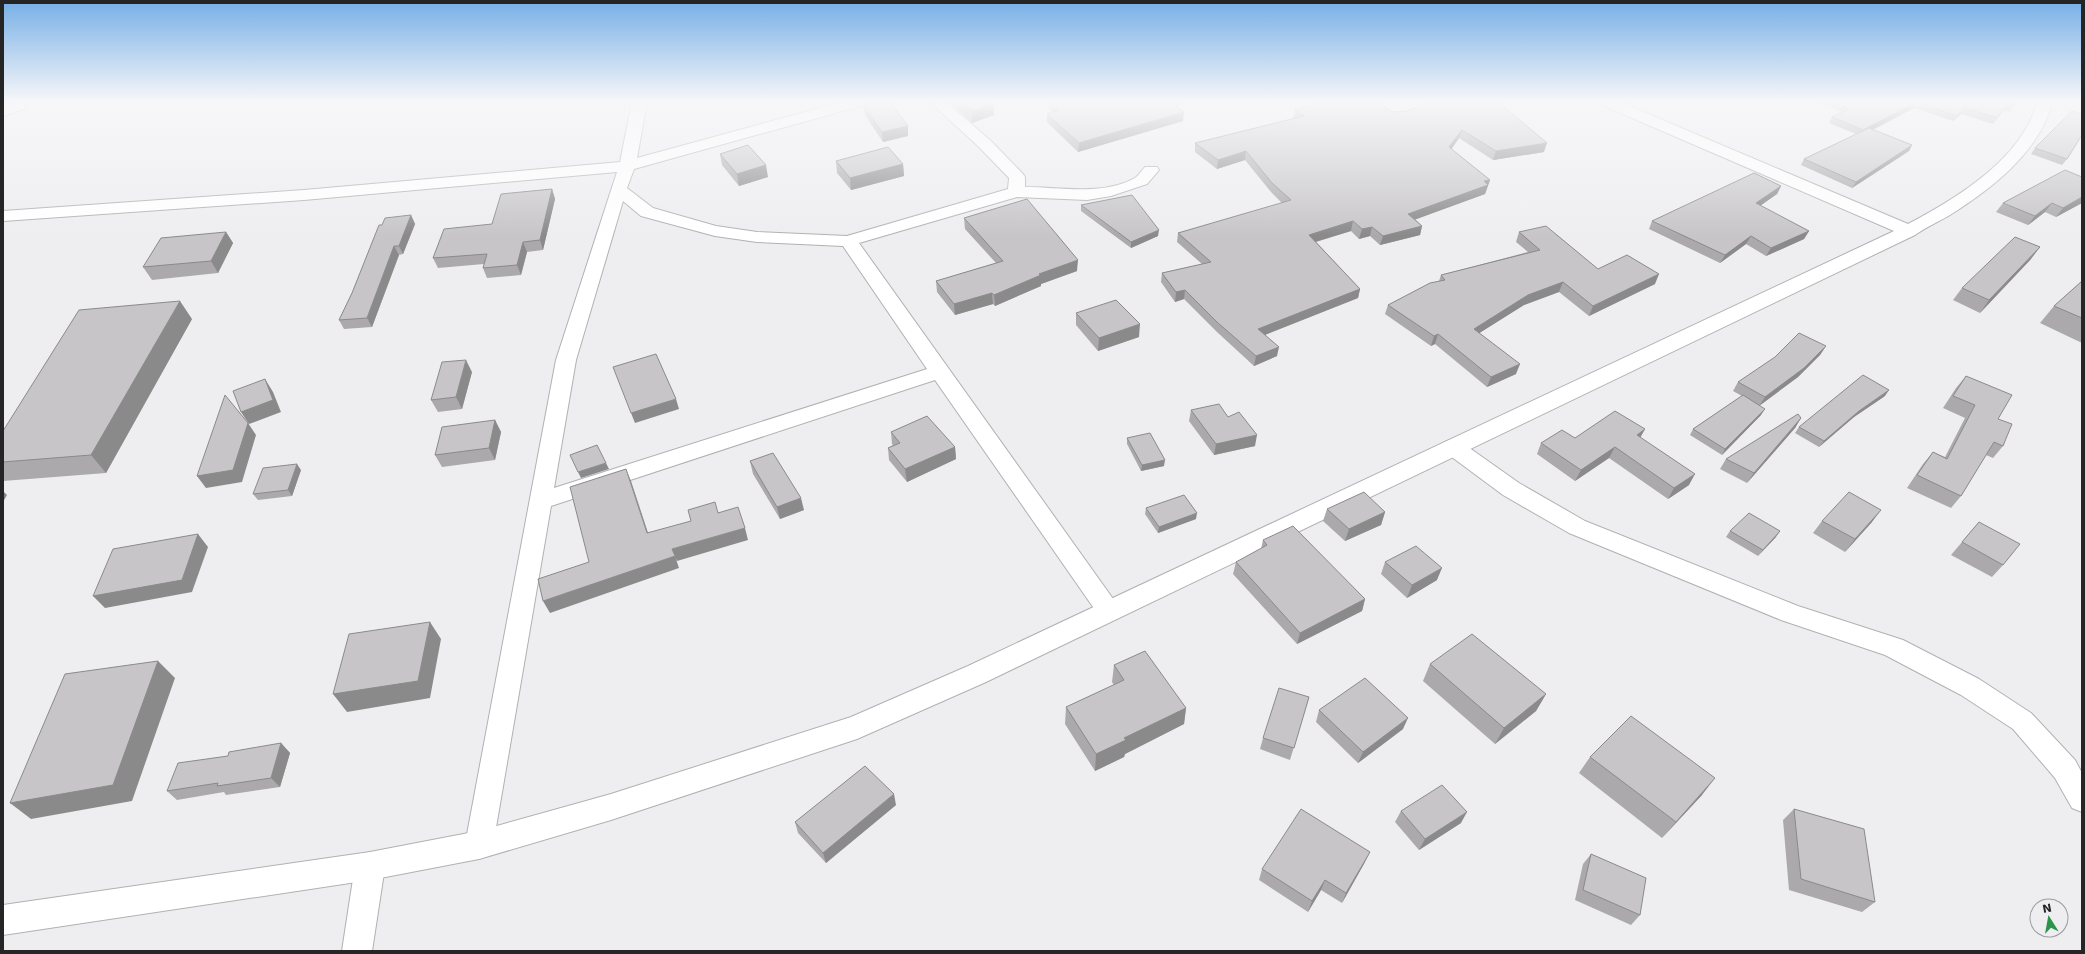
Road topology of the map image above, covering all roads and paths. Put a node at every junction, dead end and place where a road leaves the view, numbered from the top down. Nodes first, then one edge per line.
1 (631, 147) edge
2 (698, 147) edge
3 (987, 147) edge
4 (1711, 147) edge
5 (2020, 147) edge
6 (627, 166) junction
7 (1151, 170) dead end
8 (618, 189) junction
9 (1016, 192) junction
10 (3, 216) edge
11 (1909, 231) junction
12 (848, 241) junction
13 (939, 372) junction
14 (1453, 447) junction
15 (541, 501) junction
16 (1109, 610) junction
17 (2082, 799) edge
18 (479, 845) junction
19 (370, 866) junction
20 (3, 920) edge
21 (357, 951) edge

1 - 6 street
2 - 6 street
3 - 9 street
4 - 11 street
5 - 11 street
6 - 8 street
6 - 10 street
7 - 9 street
8 - 12 street
8 - 15 street
9 - 12 street
11 - 14 street
12 - 13 street
13 - 15 street
13 - 16 street
14 - 16 street
14 - 17 street
15 - 18 street
16 - 18 street
18 - 19 street
19 - 20 street
19 - 21 street

